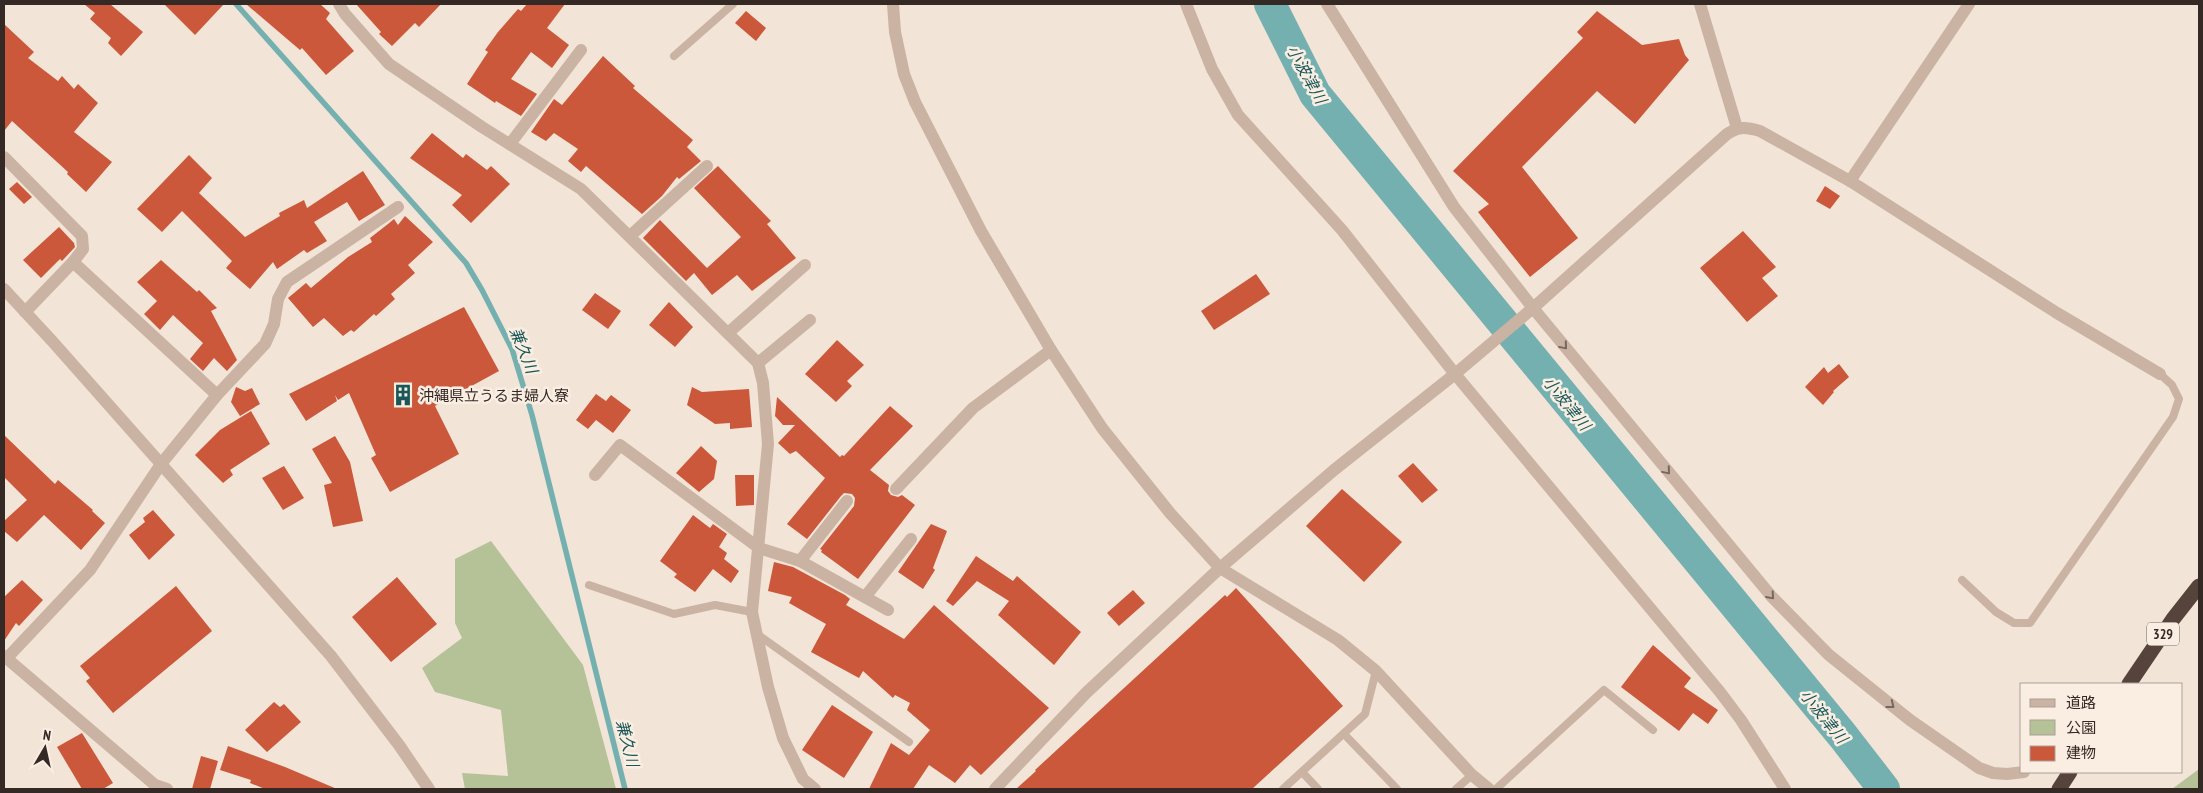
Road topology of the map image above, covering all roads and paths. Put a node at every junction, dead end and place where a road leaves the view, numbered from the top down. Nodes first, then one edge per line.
1 (339, 4) edge
2 (733, 4) edge
3 (893, 4) edge
4 (1186, 4) edge
5 (1327, 4) edge
6 (1700, 4) edge
7 (1969, 4) edge
8 (581, 50) dead end
9 (674, 56) dead end
10 (1737, 128) junction
11 (510, 144) junction
12 (4, 157) edge
13 (707, 166) dead end
14 (1850, 181) junction
15 (398, 207) dead end
16 (630, 236) junction
17 (73, 262) junction
18 (805, 265) dead end
19 (4, 289) edge
20 (1533, 308) junction
21 (25, 312) junction
22 (810, 320) dead end
23 (728, 333) junction
24 (1051, 350) junction
25 (758, 363) junction
26 (1455, 374) junction
27 (2160, 374) joint
28 (217, 395) junction
29 (161, 464) junction
30 (595, 475) dead end
31 (896, 489) dead end
32 (847, 501) dead end
33 (910, 540) dead end
34 (759, 548) junction
35 (800, 561) junction
36 (1220, 568) junction
37 (1962, 580) dead end
38 (589, 586) dead end
39 (2199, 586) edge
40 (865, 597) junction
41 (888, 610) dead end
42 (752, 612) junction
43 (757, 634) junction
44 (5, 657) edge
45 (1376, 671) junction
46 (2129, 683) edge
47 (1653, 730) dead end
48 (1344, 734) junction
49 (910, 742) dead end
50 (1302, 772) junction
51 (2020, 772) edge
52 (2069, 773) edge
53 (1472, 775) junction
54 (167, 789) edge
55 (429, 789) edge
56 (815, 789) edge
57 (995, 789) edge
58 (1282, 789) edge
59 (1318, 789) edge
60 (1397, 789) edge
61 (1456, 789) edge
62 (1489, 789) edge
63 (1496, 789) edge
64 (1785, 789) edge
65 (2059, 789) edge

1 - 11 street
2 - 9 lane
3 - 24 street
4 - 26 street
5 - 20 street
6 - 10 street
7 - 14 street
8 - 11 street
10 - 14 street
10 - 20 street
11 - 16 street
12 - 17 street
13 - 16 street
14 - 27 street
15 - 28 street
16 - 23 street
17 - 21 street
17 - 28 street
18 - 23 street
19 - 21 street
20 - 26 street
20 -> 51 street
21 - 29 street
22 - 25 street
23 - 25 street
24 - 31 street
24 - 36 street
25 - 34 street
26 - 36 street
26 - 64 street
27 - 37 lane
28 - 29 street
29 - 44 street
29 - 55 street
30 - 34 street
32 - 35 street
33 - 40 street
34 - 35 street
34 - 42 street
35 - 40 street
36 - 45 street
36 - 57 street
38 - 42 lane
39 - 46 highway, 329
40 - 41 street
42 - 43 street
43 - 49 lane
43 - 56 street
44 - 54 street
45 - 48 lane
45 - 53 street
47 - 63 lane
48 - 50 lane
48 - 60 lane
50 - 58 lane
50 - 59 lane
52 - 65 highway
53 - 61 lane
53 - 62 street

